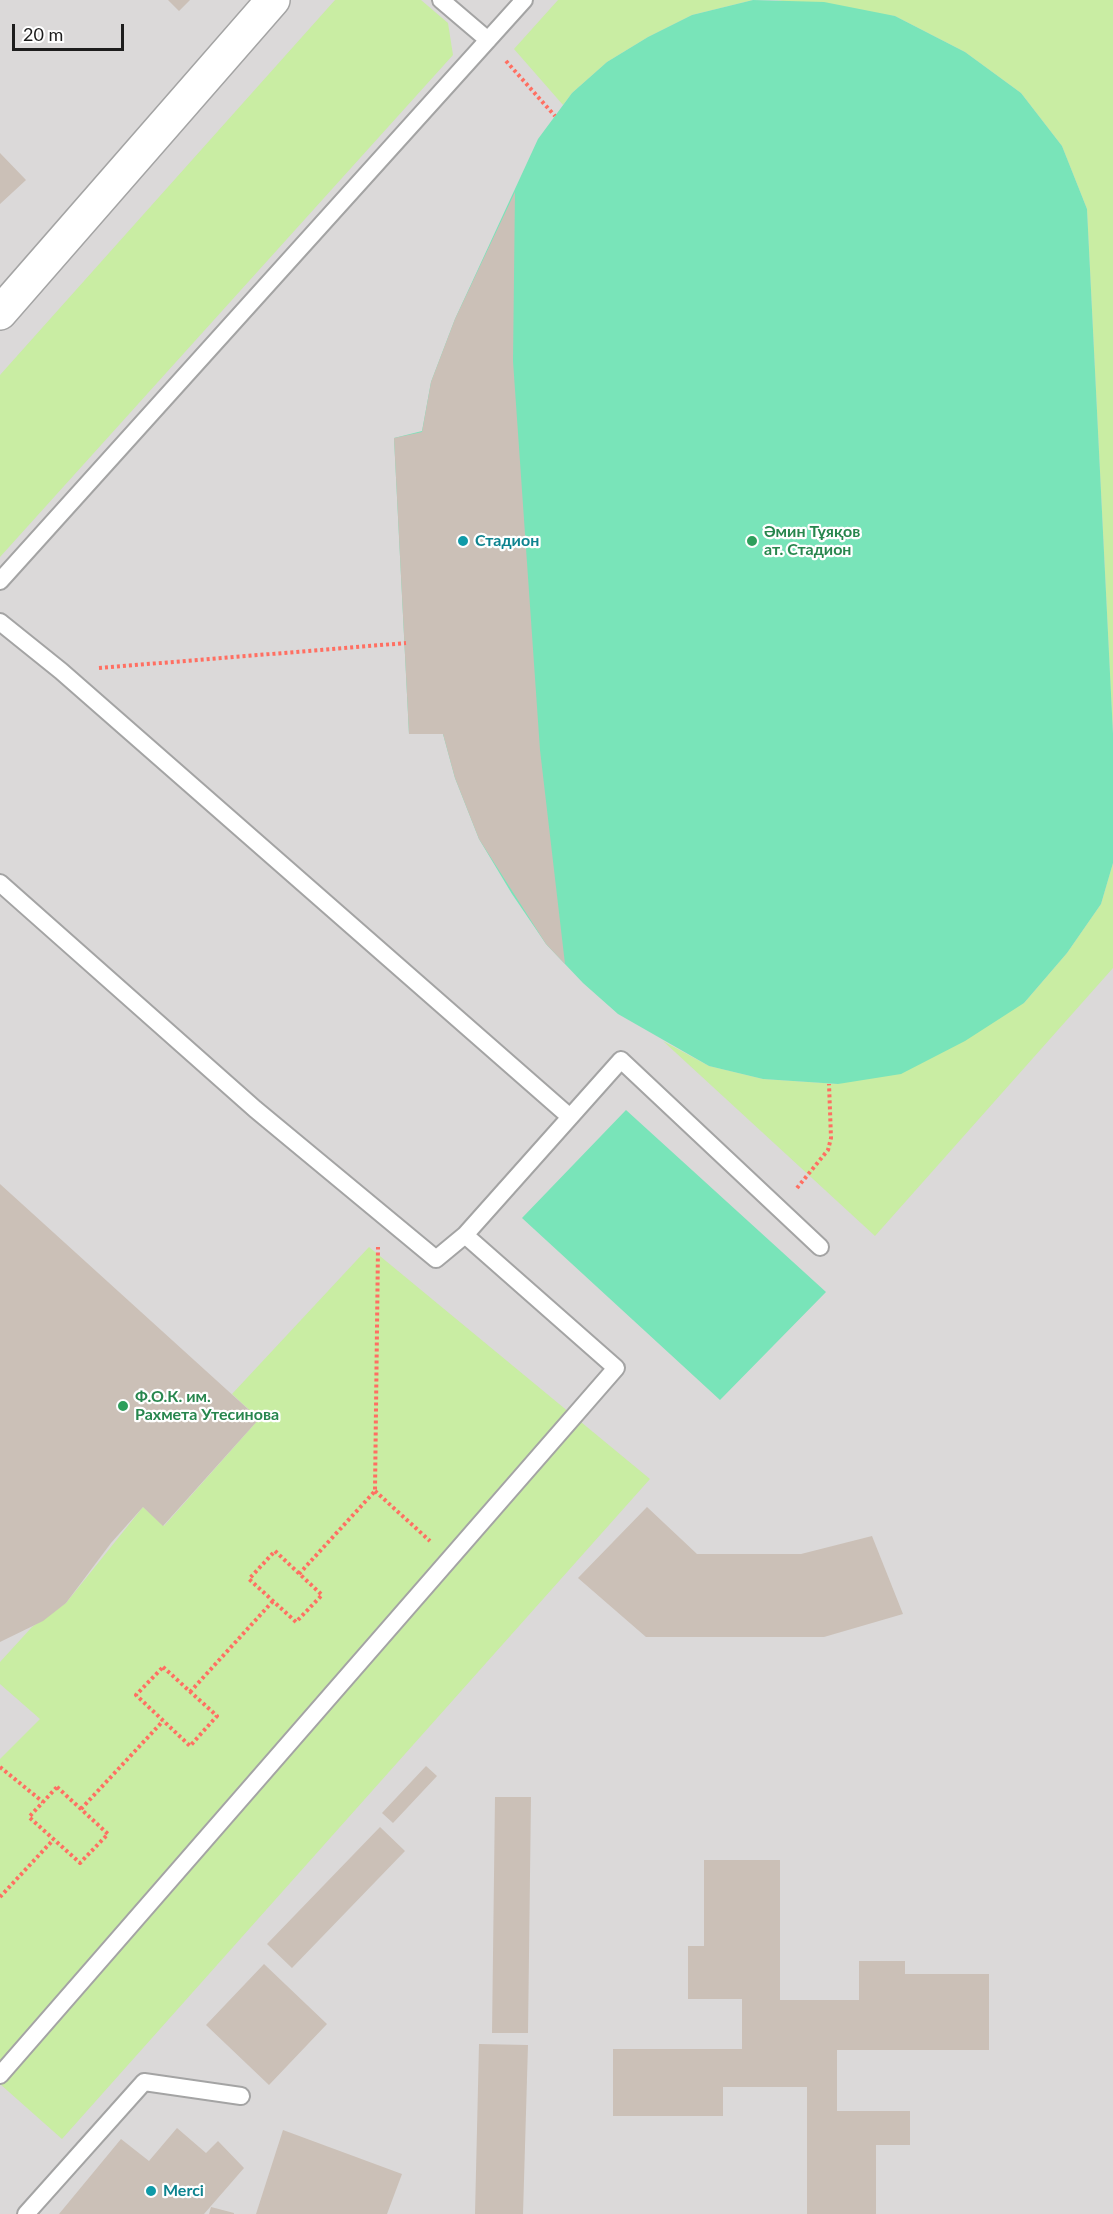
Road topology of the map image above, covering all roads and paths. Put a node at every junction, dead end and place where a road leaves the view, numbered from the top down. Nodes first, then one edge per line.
1 (273, 0) edge
2 (441, 0) edge
3 (524, 0) edge
4 (488, 40) junction
5 (555, 116) dead end
6 (0, 313) edge
7 (0, 580) edge
8 (0, 622) edge
9 (406, 643) dead end
10 (61, 671) junction
11 (0, 883) edge
12 (829, 1084) dead end
13 (570, 1117) junction
14 (778, 1208) junction
15 (377, 1211) junction
16 (465, 1235) junction
17 (820, 1247) dead end
18 (375, 1491) junction
19 (449, 1559) junction
20 (299, 1574) junction
21 (273, 1601) junction
22 (190, 1692) junction
23 (163, 1721) junction
24 (0, 1767) edge
25 (43, 1802) junction
26 (81, 1809) junction
27 (53, 1840) junction
28 (0, 1897) edge
29 (0, 2075) edge
30 (241, 2096) dead end
31 (26, 2214) edge

1 - 6 street
2 - 4 lane
3 - 4 lane
4 - 5 path
4 - 7 lane
8 - 10 lane
9 - 10 path
10 - 13 lane
11 - 15 lane
12 - 14 path
13 - 14 lane
13 - 16 lane
14 - 17 lane
15 - 16 lane
15 - 18 path
16 - 19 lane
18 - 19 path
18 - 20 path
19 - 29 lane
20 - 21 path
20 - 21 path
21 - 22 path
22 - 23 path
22 - 23 path
23 - 26 path
24 - 25 path
25 - 26 path
25 - 27 path
26 - 27 path
27 - 28 path
30 - 31 lane

